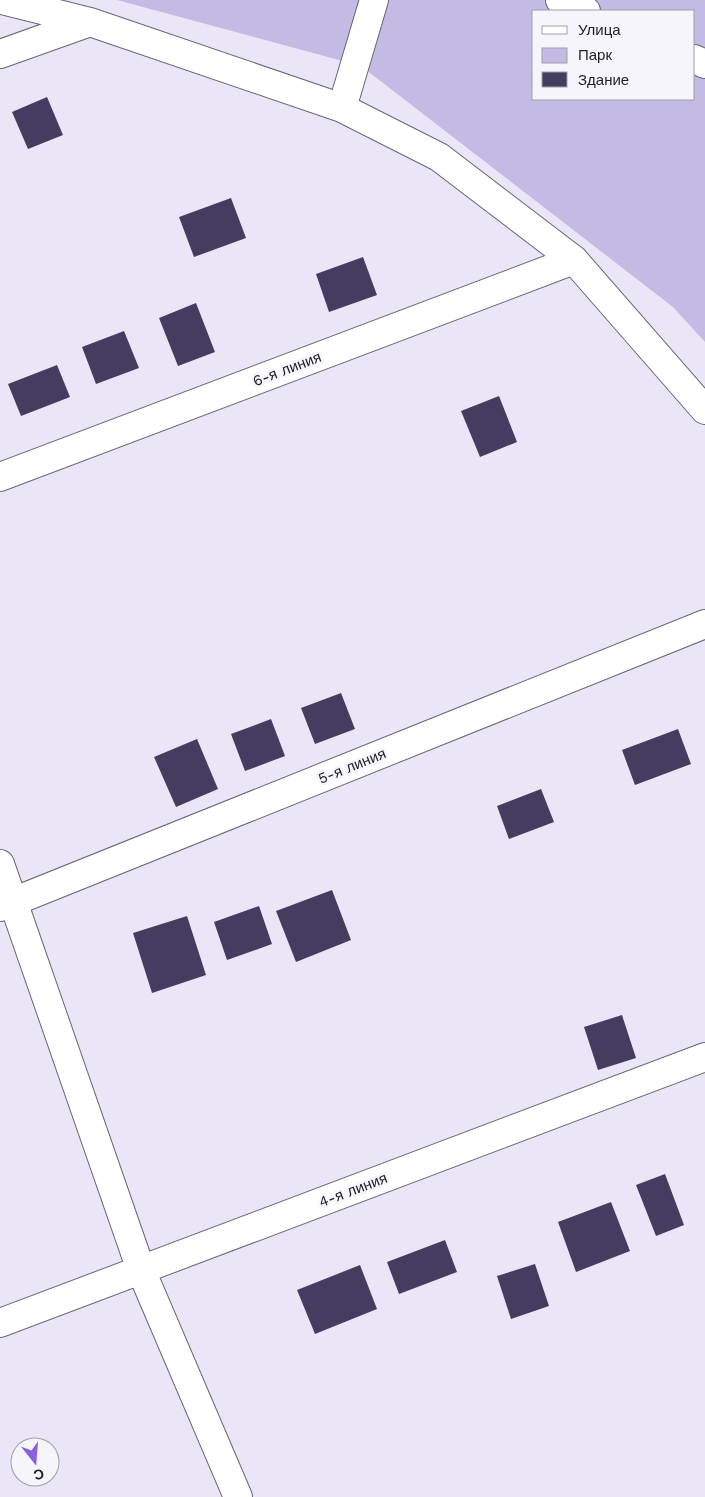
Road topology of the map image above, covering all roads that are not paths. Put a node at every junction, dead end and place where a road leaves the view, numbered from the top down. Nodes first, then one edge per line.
1 (2, 0) edge
2 (374, 0) edge
3 (560, 0) edge
4 (584, 10) edge
5 (90, 22) junction
6 (0, 54) edge
7 (342, 108) junction
8 (574, 260) junction
9 (705, 410) edge
10 (0, 477) edge
11 (705, 624) edge
12 (0, 864) edge
13 (7, 904) edge
14 (705, 1057) edge
15 (142, 1270) junction
16 (0, 1323) edge
17 (238, 1497) edge

1 - 5 street
2 - 7 street
3 - 4 street
5 - 6 street
5 - 7 street
7 - 8 street
8 - 9 street
8 - 10 street, 6-я линия
11 - 13 street, 5-я линия
12 - 13 street
13 - 15 street
14 - 15 street, 4-я линия
15 - 16 street, 4-я линия
15 - 17 street

